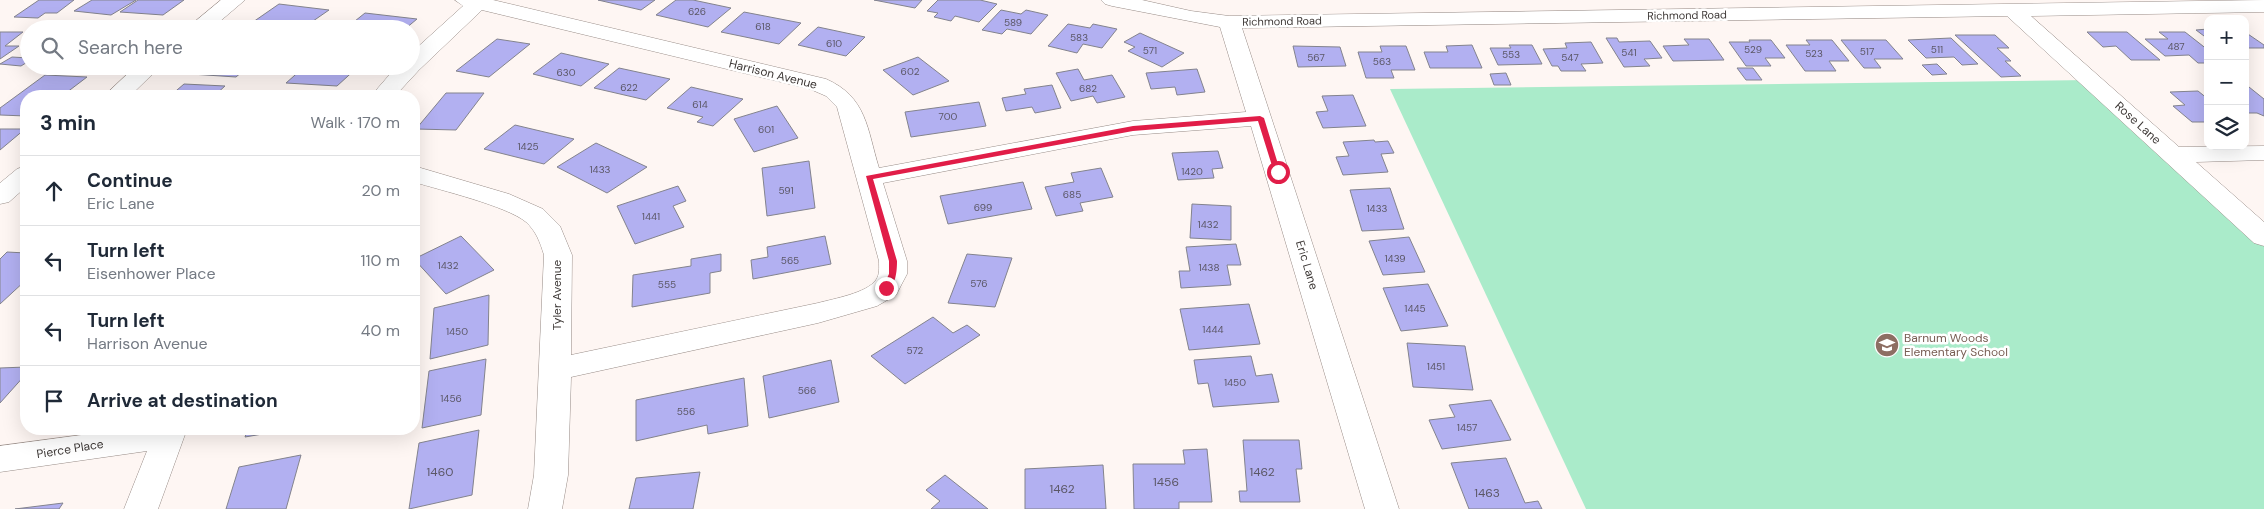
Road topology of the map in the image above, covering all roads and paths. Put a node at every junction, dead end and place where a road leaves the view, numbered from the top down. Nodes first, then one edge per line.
1 (234, 0) edge
2 (1112, 0) edge
3 (473, 1) edge
4 (2264, 6) edge
5 (2012, 10) junction
6 (208, 20) edge
7 (1228, 22) junction
8 (420, 56) edge
9 (140, 75) edge
10 (402, 75) edge
11 (123, 90) edge
12 (388, 90) edge
13 (1260, 118) junction
14 (2264, 153) edge
15 (2174, 155) junction
16 (420, 176) edge
17 (869, 178) junction
18 (20, 179) edge
19 (0, 196) edge
20 (2264, 237) edge
21 (556, 369) junction
22 (151, 435) edge
23 (169, 435) edge
24 (0, 459) edge
25 (141, 509) edge
26 (545, 509) edge
27 (1382, 509) edge

1 - 6 street
2 - 7 street, Richmond Road
3 - 8 street
3 - 17 street, Harrison Avenue
4 - 5 street, Richmond Road
5 - 7 street, Richmond Road
5 - 15 street, Rose Lane
7 - 13 street, Eric Lane
9 - 11 street
10 - 12 street
13 - 17 street
13 - 27 street, Eric Lane
14 - 15 street
15 - 20 street, Rose Lane
16 - 21 street, Tyler Avenue
17 - 21 street, Harrison Avenue
18 - 19 street
21 - 26 street, Tyler Avenue
22 - 24 street, Pierce Place
23 - 25 street

